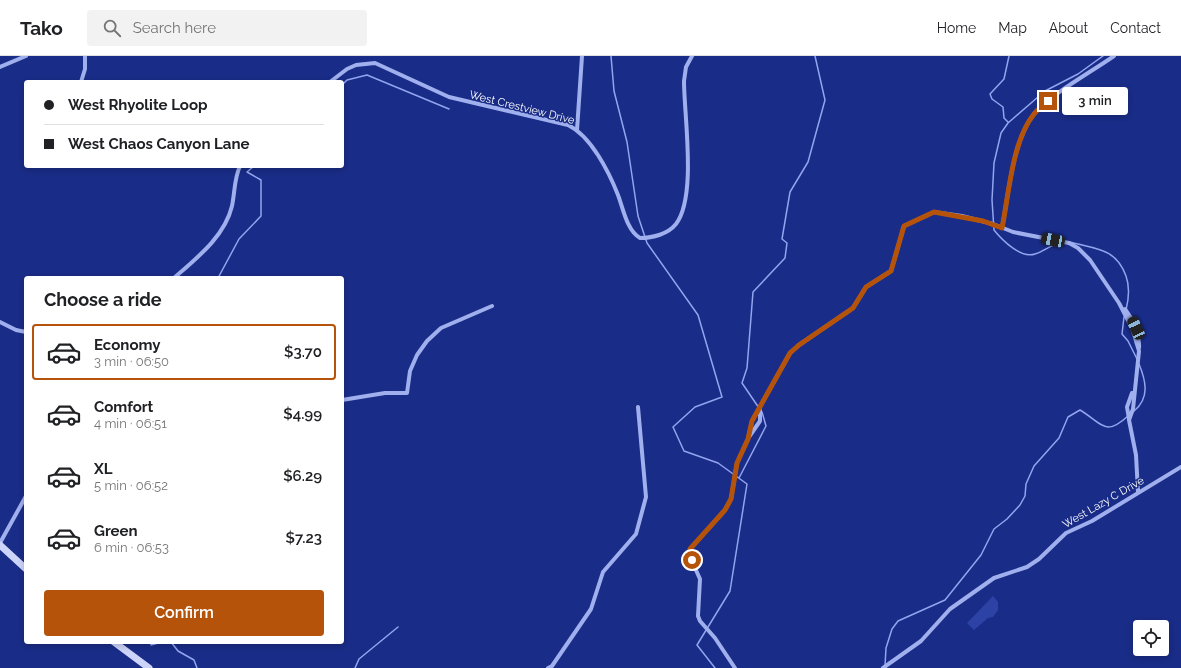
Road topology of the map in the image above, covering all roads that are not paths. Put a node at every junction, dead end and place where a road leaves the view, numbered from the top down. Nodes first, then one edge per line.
1 (26, 56) edge
2 (85, 56) edge
3 (582, 56) edge
4 (692, 56) edge
5 (1114, 56) edge
6 (0, 67) edge
7 (82, 80) edge
8 (333, 80) edge
9 (577, 130) junction
10 (239, 168) edge
11 (1002, 228) junction
12 (176, 276) edge
13 (492, 306) dead end
14 (0, 322) edge
15 (24, 332) edge
16 (344, 400) edge
17 (638, 407) dead end
18 (760, 409) junction
19 (748, 439) junction
20 (1181, 467) edge
21 (1138, 492) junction
22 (24, 500) edge
23 (0, 544) edge
24 (24, 567) edge
25 (117, 644) edge
26 (148, 668) edge
27 (548, 668) edge
28 (735, 668) edge
29 (883, 668) edge

1 - 6 street
2 - 7 street
3 - 9 street
4 - 9 street, West Crestview Drive
5 - 11 street
8 - 9 street, West Crestview Drive
10 - 12 street
11 - 18 street
11 - 21 street
13 - 16 street
14 - 15 street
17 - 27 street
18 - 19 street
18 - 19 street
19 - 28 street
20 - 21 street, West Lazy C Drive
21 - 29 street, West Lazy C Drive
22 - 23 street
23 - 24 street
25 - 26 street

